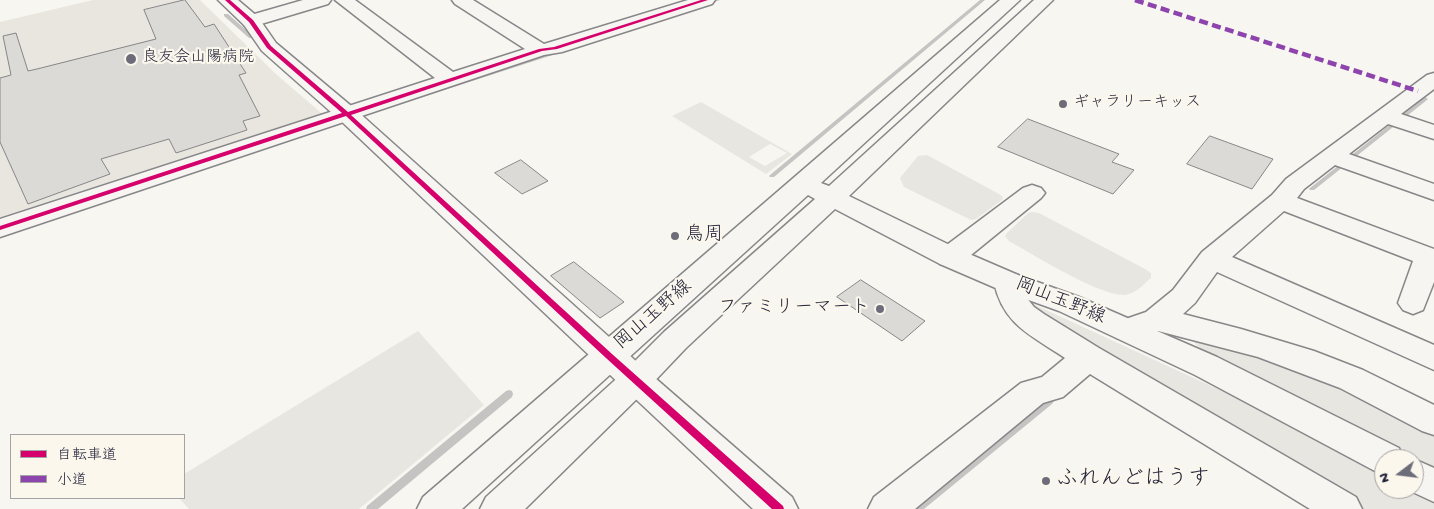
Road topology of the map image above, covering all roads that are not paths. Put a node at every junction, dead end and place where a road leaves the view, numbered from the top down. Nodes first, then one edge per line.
1 (227, 0) edge
2 (322, 0) edge
3 (344, 0) edge
4 (461, 0) edge
5 (706, 0) edge
6 (1011, 0) edge
7 (1044, 0) edge
8 (251, 21) junction
9 (541, 50) junction
10 (451, 80) junction
11 (1429, 89) edge
12 (348, 115) junction
13 (1395, 119) junction
14 (1434, 132) edge
15 (1345, 161) junction
16 (804, 183) junction
17 (1434, 192) edge
18 (1032, 193) dead end
19 (831, 197) junction
20 (1281, 201) junction
21 (0, 228) edge
22 (950, 257) junction
23 (1431, 258) edge
24 (1212, 259) junction
25 (1008, 282) junction
26 (1187, 291) junction
27 (1413, 303) dead end
28 (1157, 320) junction
29 (1128, 330) junction
30 (1227, 335) junction
31 (609, 356) junction
32 (1088, 357) junction
33 (1434, 358) edge
34 (636, 380) junction
35 (1434, 421) edge
36 (1374, 453) edge
37 (436, 509) edge
38 (499, 509) edge
39 (779, 509) edge
40 (887, 509) edge
41 (1344, 509) edge

1 - 8 street
2 - 8 street
3 - 10 street
4 - 9 street
5 - 9 street
6 - 16 street, 岡山玉野線
7 - 19 street, 岡山玉野線
8 - 12 street
9 - 10 street
10 - 12 street
11 - 13 street
12 - 21 street
12 - 31 street
13 - 14 street
13 - 15 street
15 - 17 street
15 - 20 street
16 - 19 street, 岡山玉野線
16 - 31 street, 岡山玉野線
18 - 22 street
19 - 22 street, 岡山玉野線
19 - 34 street, 岡山玉野線
20 - 23 street
20 - 24 street
22 - 25 street, 岡山玉野線
23 - 27 street
24 - 26 street
24 - 33 street
25 - 29 street, 岡山玉野線
25 - 32 street
26 - 28 street
26 - 30 street
28 - 29 street, 岡山玉野線
28 - 30 street
29 - 36 street, 岡山玉野線
30 - 35 street
31 - 34 street
31 - 37 street, 岡山玉野線
32 - 40 street
32 - 41 street
34 - 38 street, 岡山玉野線
34 - 39 street

